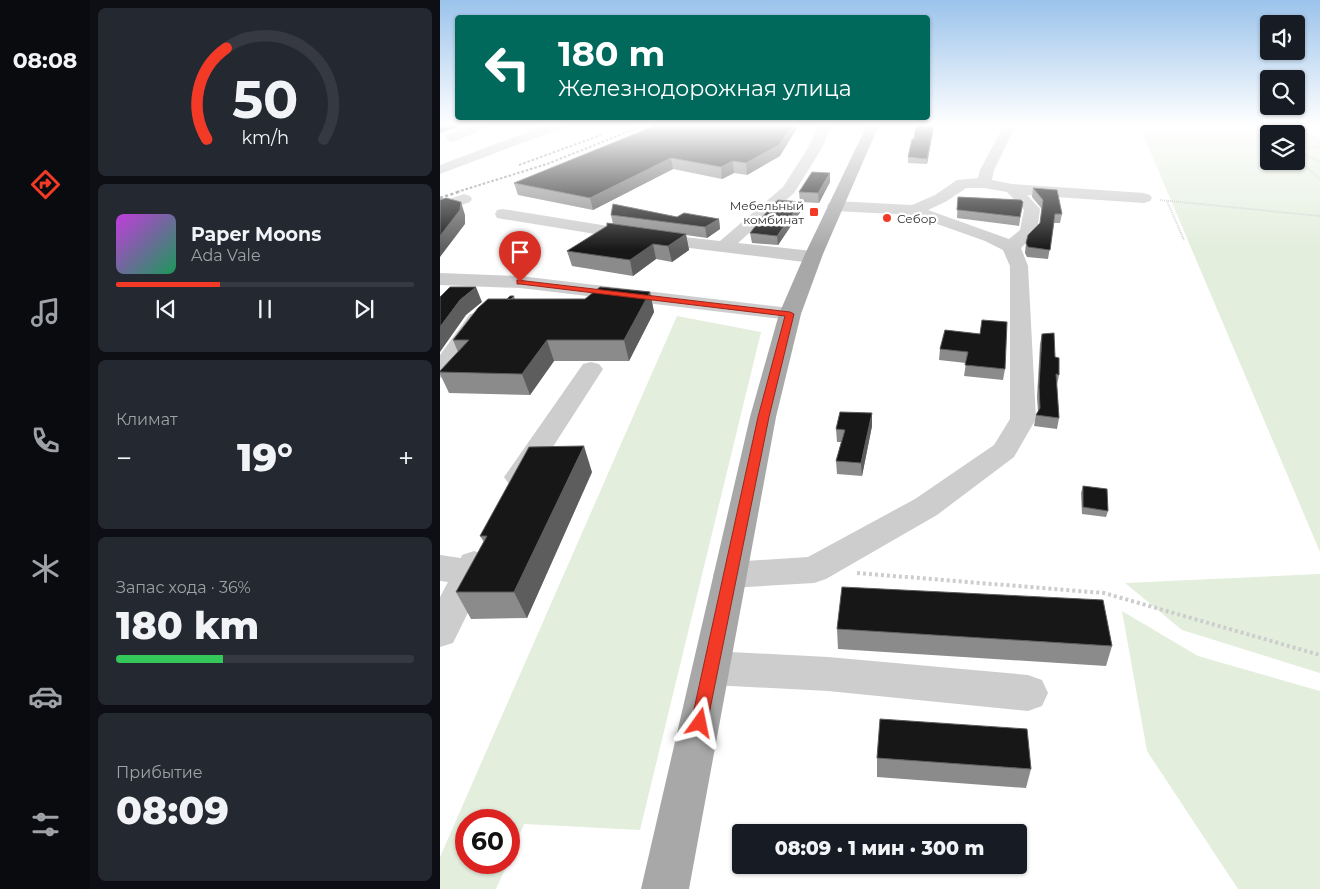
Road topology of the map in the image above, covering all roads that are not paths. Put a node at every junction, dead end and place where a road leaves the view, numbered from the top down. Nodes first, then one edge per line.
1 (479, 166) edge
2 (804, 166) edge
3 (854, 166) edge
4 (989, 166) edge
5 (440, 180) edge
6 (984, 184) junction
7 (1012, 188) junction
8 (1144, 198) road end
9 (464, 199) dead end
10 (835, 206) junction
11 (440, 208) edge
12 (914, 210) junction
13 (503, 214) dead end
14 (1010, 247) junction
15 (722, 248) junction
16 (812, 257) junction
17 (440, 279) edge
18 (520, 282) junction
19 (790, 314) junction
20 (591, 369) dead end
21 (440, 371) edge
22 (508, 497) edge
23 (487, 539) edge
24 (455, 570) edge
25 (730, 576) junction
26 (440, 632) edge
27 (711, 668) junction
28 (1028, 693) dead end
29 (665, 889) edge

1 - 5 street
2 - 15 street
3 - 10 main road
4 - 6 street
6 - 7 street
6 - 12 street
7 - 8 street
7 - 14 street
9 - 11 street
10 - 12 street
10 - 16 main road
12 - 14 street
13 - 15 street
14 - 25 street
15 - 16 street
16 - 19 main road
17 - 18 street
18 - 19 street
18 - 21 street
19 - 25 main road
20 - 22 street
23 - 24 street
24 - 26 street
25 - 27 main road
27 - 28 street
27 - 29 main road

